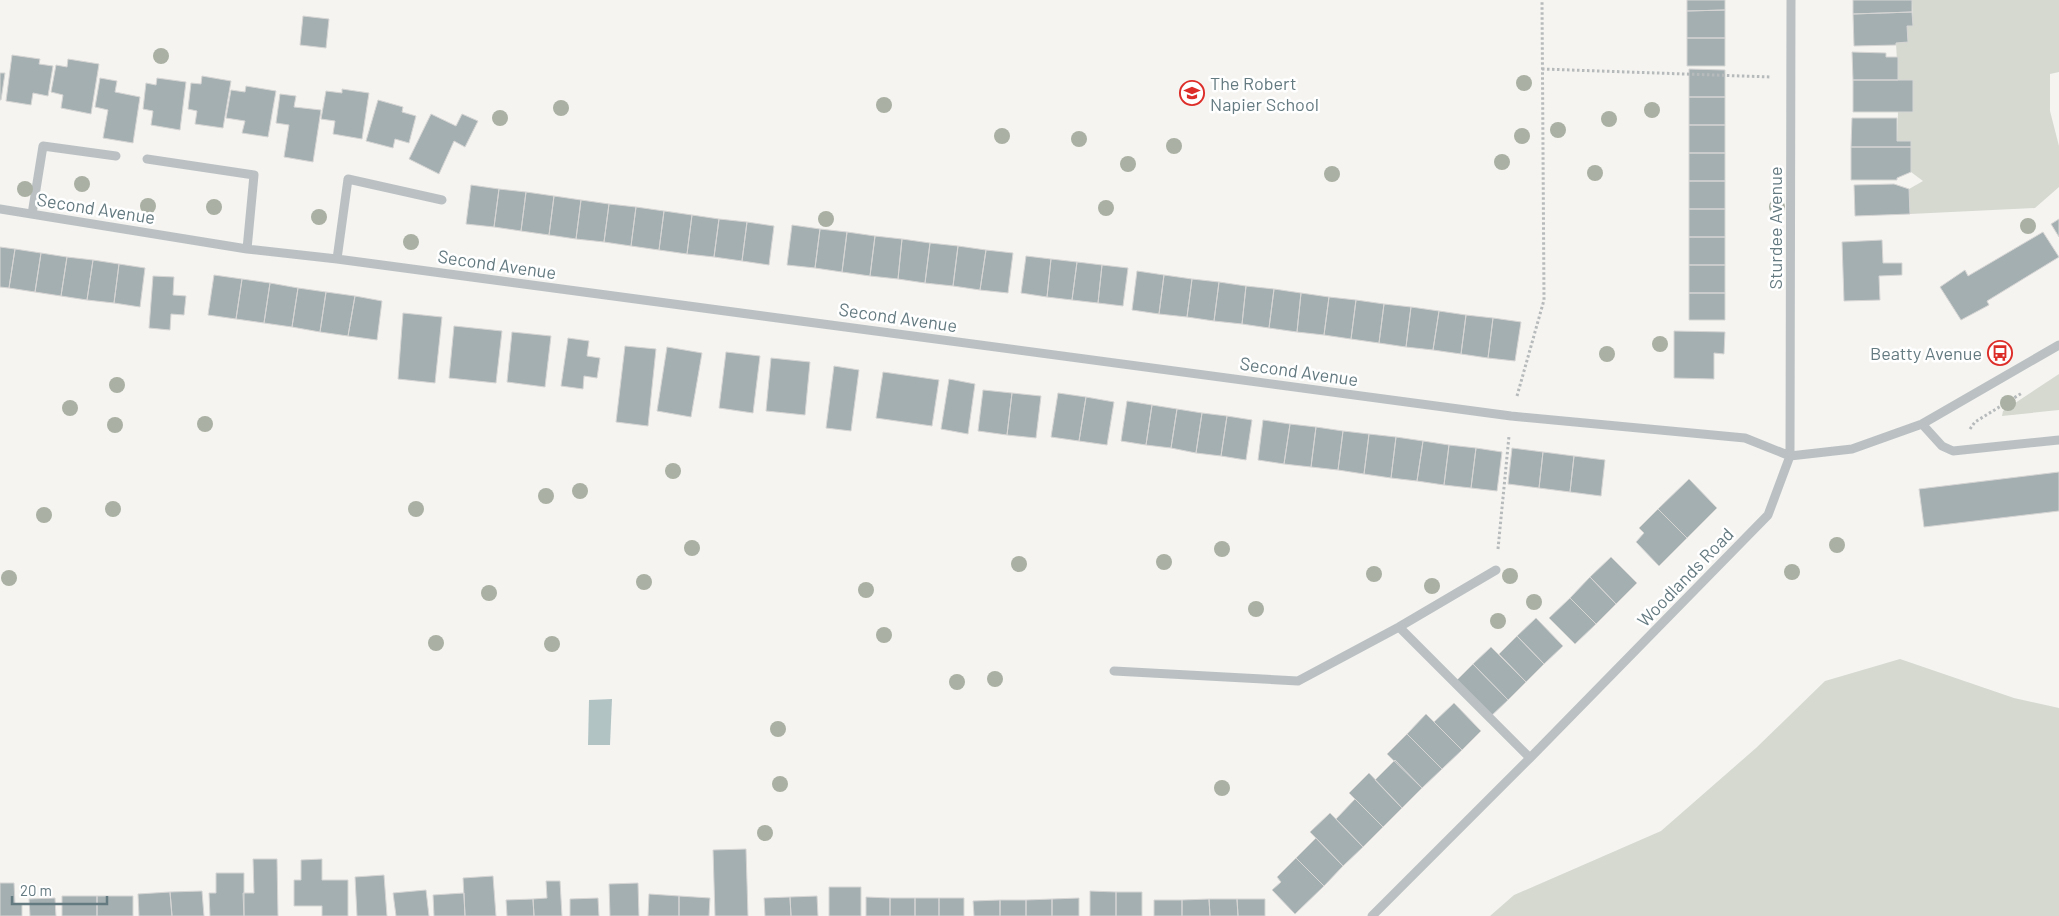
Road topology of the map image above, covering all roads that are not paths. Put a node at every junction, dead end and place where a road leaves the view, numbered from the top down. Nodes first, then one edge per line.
1 (1791, 0) edge
2 (116, 156) dead end
3 (147, 159) dead end
4 (442, 200) dead end
5 (0, 209) edge
6 (32, 214) junction
7 (247, 248) junction
8 (337, 259) junction
9 (2059, 344) edge
10 (1922, 424) junction
11 (2059, 440) edge
12 (1790, 456) junction
13 (1496, 570) road end
14 (1398, 627) junction
15 (1114, 671) dead end
16 (1530, 758) junction
17 (1372, 916) edge

1 - 12 street, Sturdee Avenue
2 - 6 street
3 - 7 street
4 - 8 street
5 - 6 street, Second Avenue
6 - 7 street, Second Avenue
7 - 8 street, Second Avenue
8 - 12 street, Second Avenue
9 - 10 street
10 - 11 street
10 - 12 street
12 - 16 street, Woodlands Road
13 - 14 street
14 - 15 street
14 - 16 street
16 - 17 street, Woodlands Road

